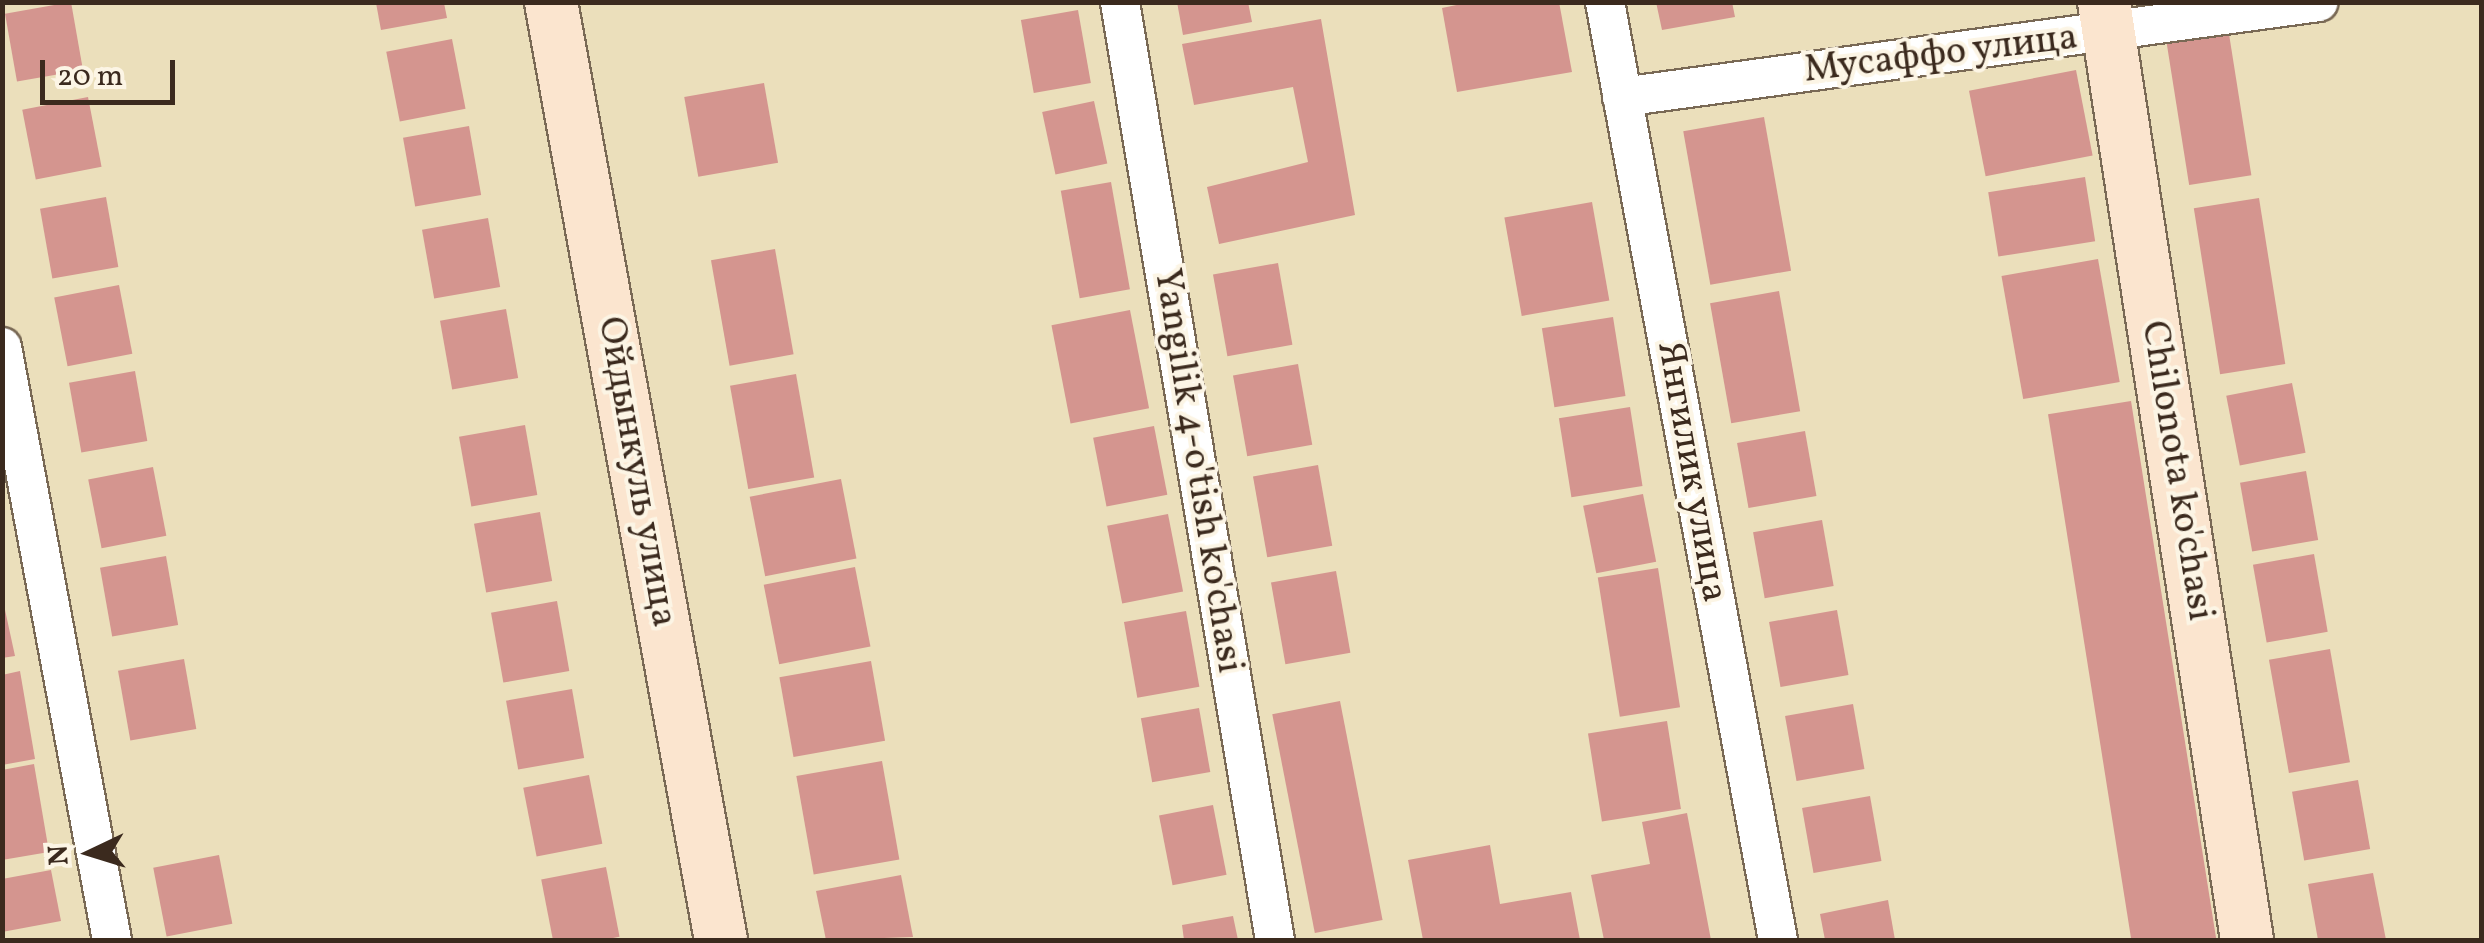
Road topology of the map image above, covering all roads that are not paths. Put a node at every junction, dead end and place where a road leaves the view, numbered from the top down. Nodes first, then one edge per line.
1 (552, 2) edge
2 (1120, 2) edge
3 (1606, 2) edge
4 (2319, 2) edge
5 (2107, 18) edge
6 (1622, 97) junction
7 (2, 347) edge
8 (112, 940) edge
9 (721, 940) edge
10 (1275, 940) edge
11 (1778, 940) edge
12 (2247, 940) edge

1 - 9 street, Ойдынкуль улица
2 - 10 street, Yangilik 4-o'tish ko'chasi
3 - 6 street, Янгилик улица
4 - 5 street, Мусаффо улица
5 - 6 street, Мусаффо улица
5 - 12 street, Chilonota ko'chasi
6 - 11 street, Янгилик улица
7 - 8 street

